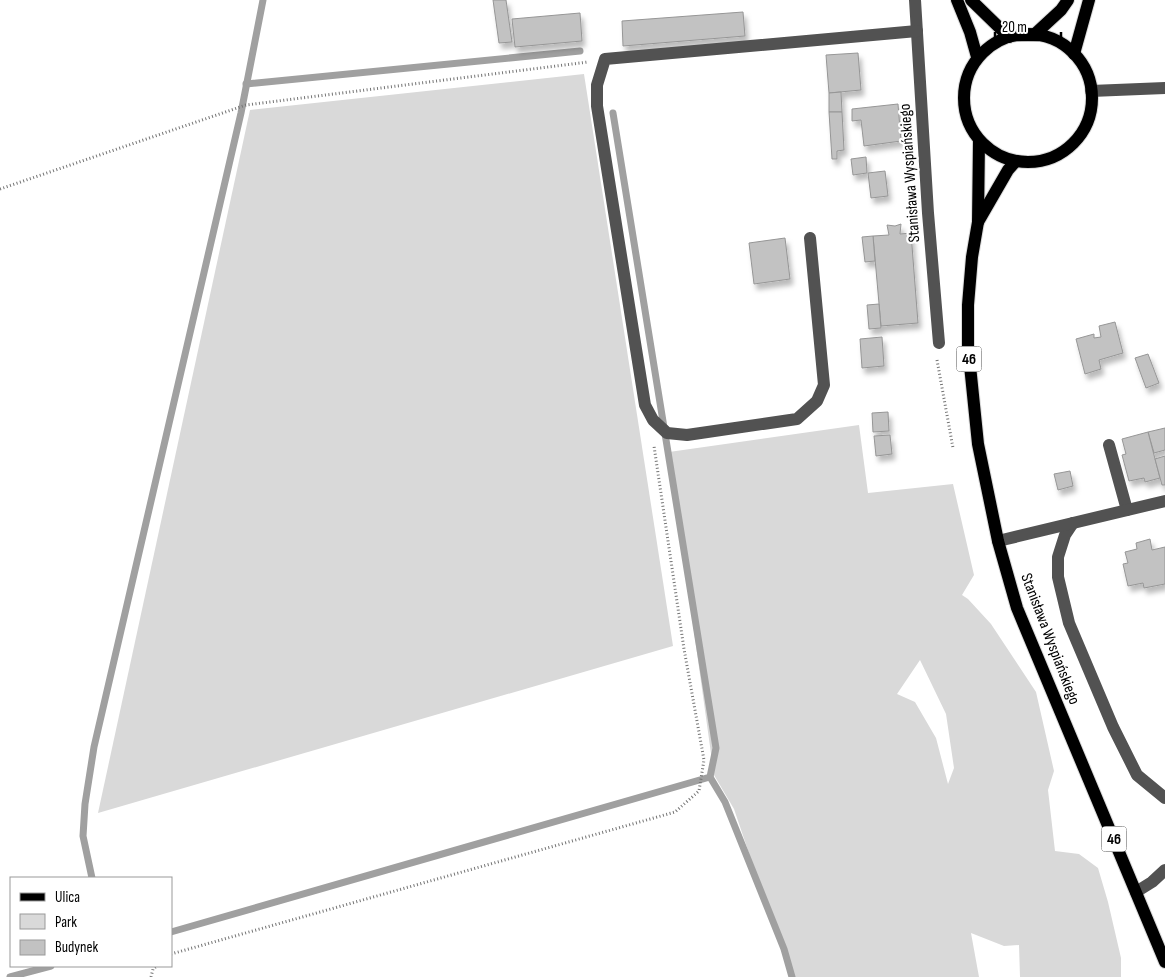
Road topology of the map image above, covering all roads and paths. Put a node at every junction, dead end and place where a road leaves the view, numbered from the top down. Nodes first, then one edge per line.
1 (915, 0) edge
2 (958, 0) edge
3 (971, 0) edge
4 (1068, 0) edge
5 (1089, 0) edge
6 (917, 31) junction
7 (1035, 34) junction
8 (1009, 37) junction
9 (1074, 54) junction
10 (977, 57) junction
11 (605, 59) junction
12 (1165, 88) edge
13 (1091, 91) junction
14 (979, 140) junction
15 (1016, 161) junction
16 (0, 189) edge
17 (978, 222) junction
18 (810, 238) dead end
19 (939, 343) joint
20 (653, 420) junction
21 (1110, 445) dead end
22 (953, 448) dead end
23 (1165, 501) edge
24 (1127, 510) junction
25 (1073, 523) junction
26 (998, 541) junction
27 (1165, 798) edge
28 (1165, 870) edge
29 (1136, 892) junction
30 (172, 954) edge
31 (1165, 962) edge

1 - 6 lane, Stanisława Wyspiańskiego
2 - 10 main road
3 - 8 main road
4 - 7 main road
5 - 9 main road
6 - 11 lane
6 - 19 lane, Stanisława Wyspiańskiego
7 - 8 main road, 46
7 - 9 main road, 46
8 - 10 main road, 46
9 - 13 main road, 46
10 - 14 main road, 46
11 - 16 path
11 - 20 lane
12 - 13 lane
13 - 15 main road, 46
14 - 15 main road, 46
14 - 17 main road, Stanisława Wyspiańskiego / 46
15 - 17 main road, Stanisława Wyspiańskiego / 46
17 - 26 main road, Stanisława Wyspiańskiego / 46
18 - 20 lane
19 - 22 path
20 - 30 path
21 - 24 lane
23 - 24 lane
24 - 25 lane
25 - 26 lane
25 - 27 lane
26 - 29 main road, Stanisława Wyspiańskiego / 46
28 - 29 lane
29 - 31 main road, Stanisława Wyspiańskiego / 46

